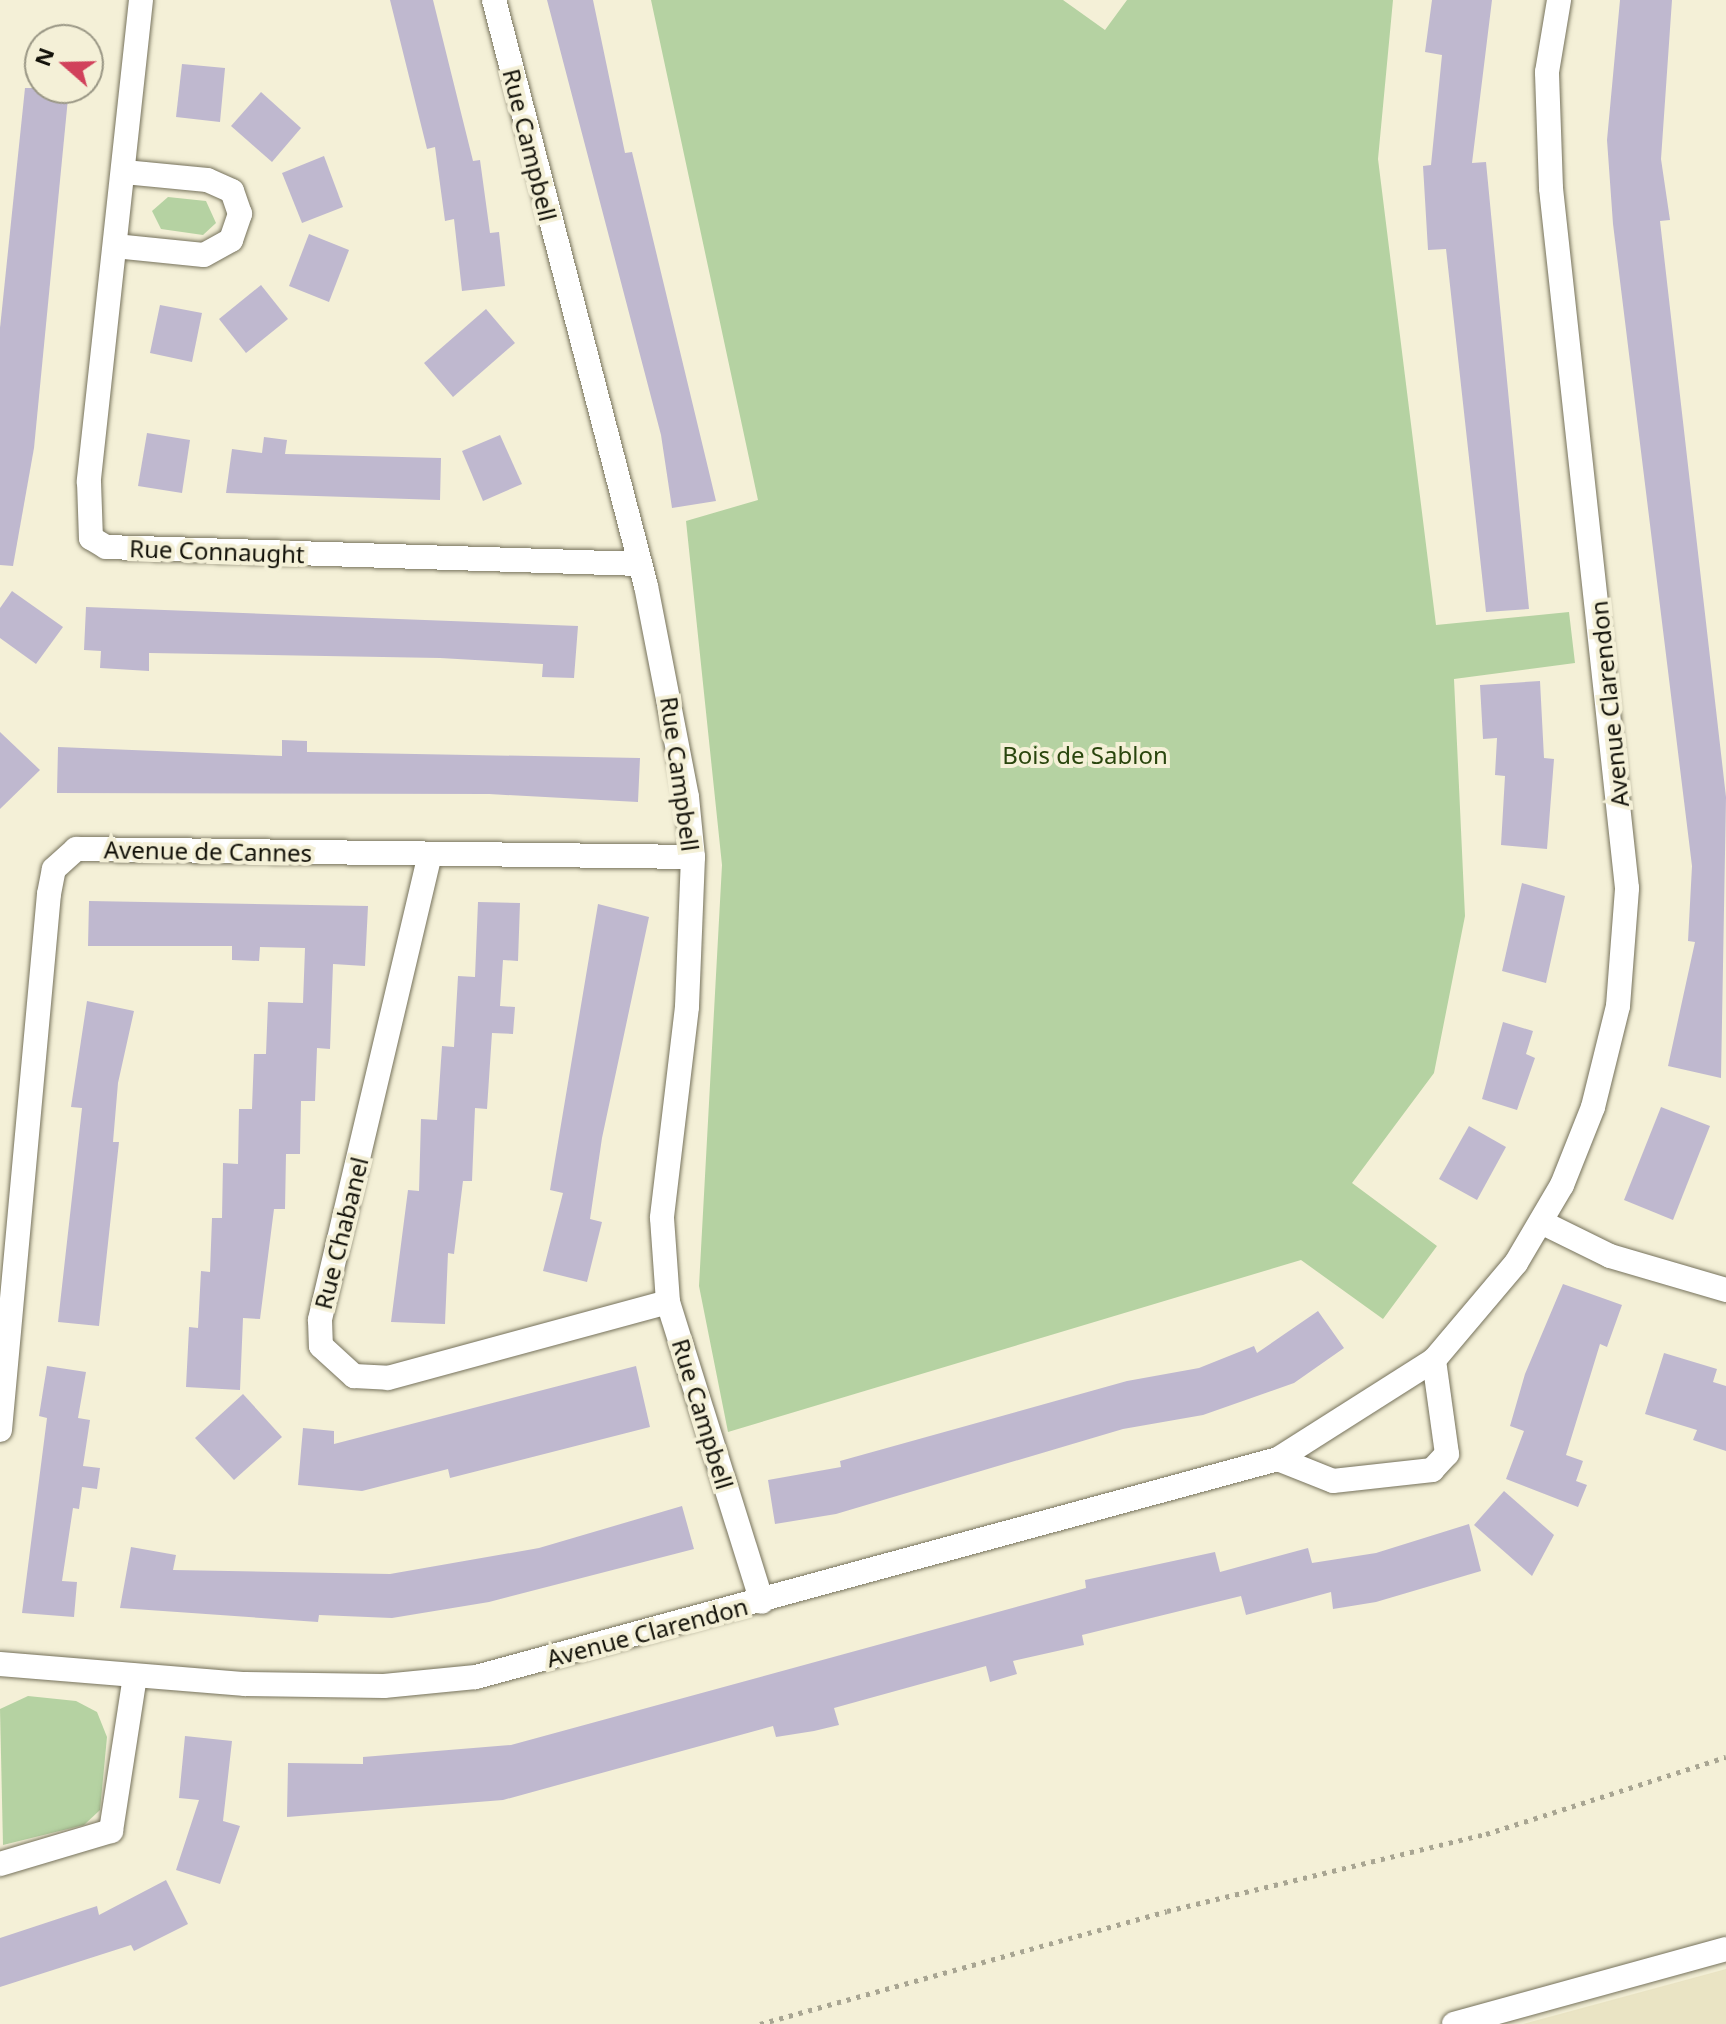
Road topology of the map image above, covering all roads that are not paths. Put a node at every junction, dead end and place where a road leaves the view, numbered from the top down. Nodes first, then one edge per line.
1 (141, 0) edge
2 (494, 0) edge
3 (1559, 0) edge
4 (124, 172) junction
5 (115, 246) junction
6 (640, 564) junction
7 (430, 854) junction
8 (693, 857) junction
9 (1541, 1222) junction
10 (1726, 1290) edge
11 (668, 1302) junction
12 (1434, 1360) junction
13 (0, 1430) edge
14 (1278, 1459) junction
15 (762, 1602) junction
16 (0, 1664) edge
17 (135, 1676) junction
18 (0, 1864) edge
19 (1726, 1949) edge
20 (1454, 2024) edge

1 - 4 street, Rue Connaught
2 - 6 street, Rue Campbell
3 - 9 street, Avenue Clarendon
4 - 5 street, Rue Connaught
4 - 5 street
5 - 6 street, Rue Connaught
6 - 8 street, Rue Campbell
7 - 8 street, Avenue de Cannes
7 - 11 street, Rue Chabanel
7 - 13 street, Avenue de Cannes
8 - 11 street, Rue Campbell
9 - 10 street
9 - 12 street, Avenue Clarendon
11 - 15 street, Rue Campbell
12 - 14 street, Avenue Clarendon
12 - 14 street
14 - 15 street, Avenue Clarendon
15 - 17 street, Avenue Clarendon
16 - 17 street, Avenue Clarendon
17 - 18 street
19 - 20 street

